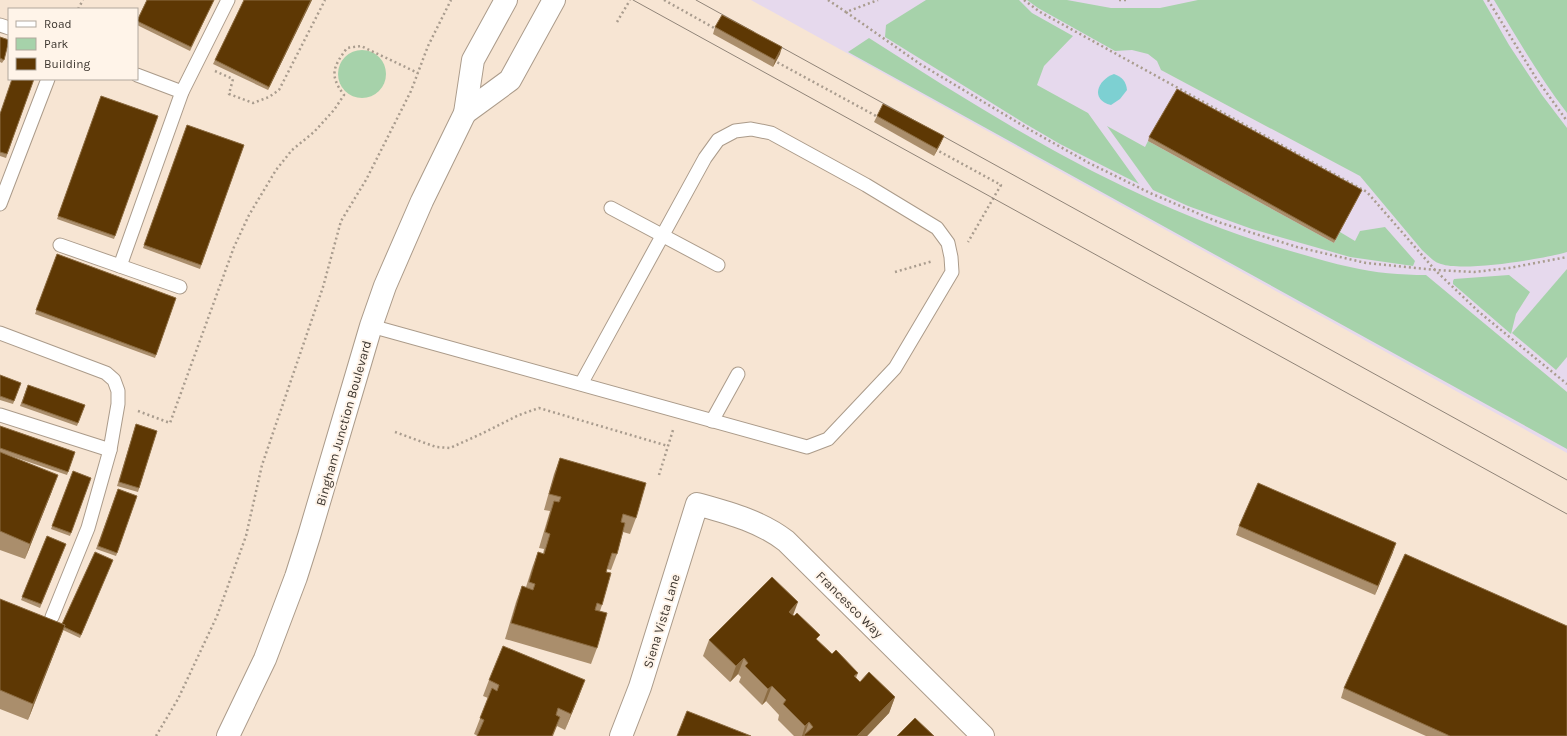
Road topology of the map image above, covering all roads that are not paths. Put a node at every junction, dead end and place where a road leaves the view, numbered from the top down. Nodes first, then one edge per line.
1 (228, 0) edge
2 (506, 0) edge
3 (554, 0) edge
4 (138, 75) edge
5 (48, 80) edge
6 (182, 92) junction
7 (465, 113) junction
8 (0, 204) edge
9 (611, 208) dead end
10 (663, 236) junction
11 (60, 245) dead end
12 (718, 265) dead end
13 (120, 266) junction
14 (180, 287) dead end
15 (371, 326) junction
16 (0, 333) edge
17 (738, 374) dead end
18 (581, 384) junction
19 (0, 414) edge
20 (712, 421) junction
21 (110, 450) junction
22 (697, 504) joint
23 (52, 617) dead end
24 (228, 736) edge
25 (622, 736) edge
26 (983, 736) edge

1 - 6 lane
2 - 7 main road, Bingham Junction Boulevard
3 - 7 main road, Bingham Junction Boulevard
4 - 6 lane
5 - 8 lane
6 - 13 lane
7 - 15 main road, Bingham Junction Boulevard
9 - 10 lane
10 - 12 lane
10 - 18 lane
10 - 20 lane
11 - 13 lane
13 - 14 lane
15 - 18 lane
15 - 24 main road, Bingham Junction Boulevard
16 - 21 lane
17 - 20 lane
18 - 20 lane
19 - 21 lane
21 - 23 lane
22 - 25 main road, Siena Vista Lane
22 - 26 main road, Francesco Way

